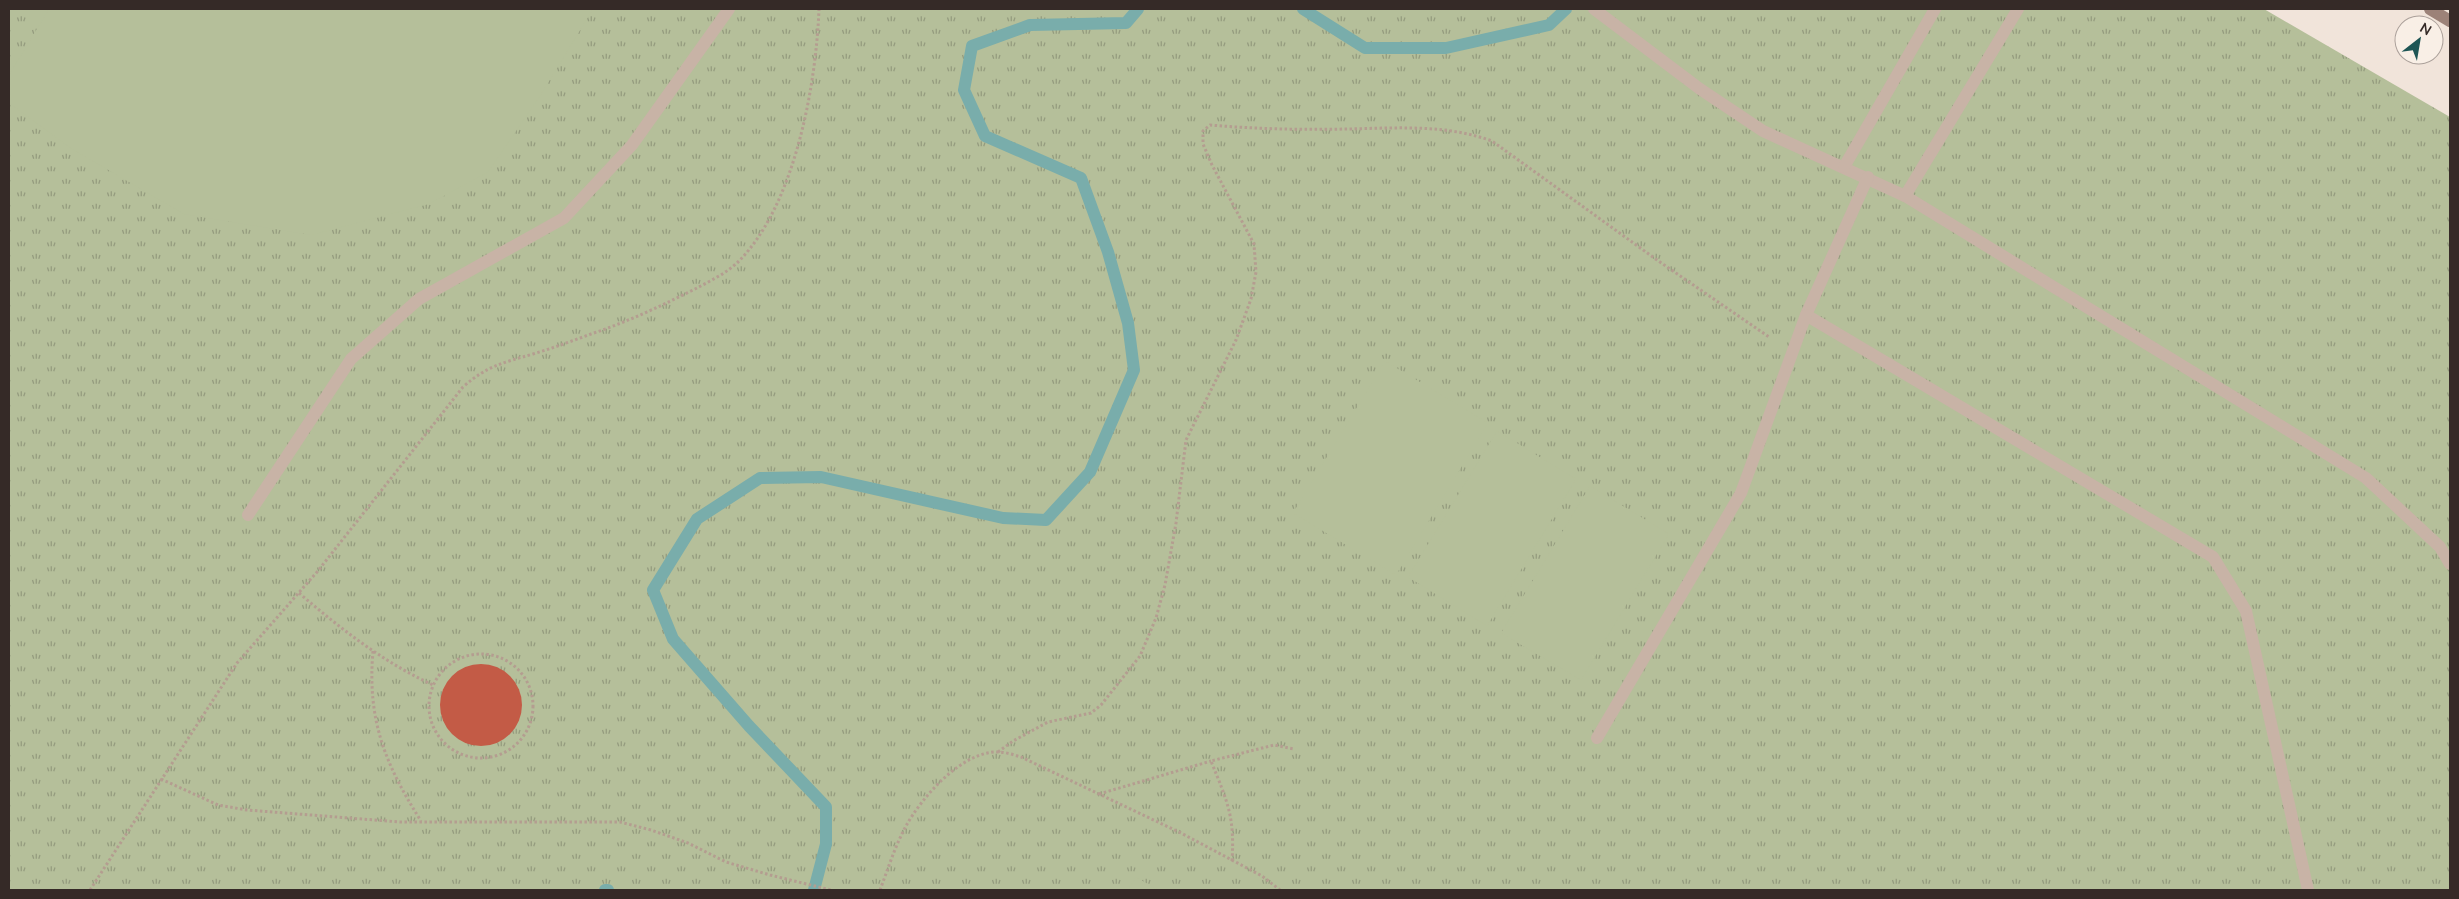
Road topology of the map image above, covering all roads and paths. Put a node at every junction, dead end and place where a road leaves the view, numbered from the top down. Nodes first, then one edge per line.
1 (729, 9) edge
2 (819, 9) edge
3 (1594, 9) edge
4 (1935, 9) edge
5 (2018, 9) edge
6 (2430, 9) edge
7 (2450, 21) edge
8 (1844, 167) junction
9 (1868, 177) junction
10 (1905, 196) junction
11 (1806, 315) junction
12 (1792, 352) junction
13 (248, 515) dead end
14 (2450, 564) edge
15 (299, 593) junction
16 (373, 651) junction
17 (433, 686) junction
18 (1597, 738) dead end
19 (1294, 749) dead end
20 (998, 752) junction
21 (1211, 761) junction
22 (161, 779) junction
23 (1099, 794) junction
24 (421, 822) junction
25 (1232, 861) junction
26 (90, 890) edge
27 (831, 890) edge
28 (880, 890) edge
29 (1280, 890) edge
30 (2308, 890) edge

1 - 13 lane
2 - 15 path
3 - 8 lane
4 - 8 lane
5 - 10 lane
6 - 7 street
8 - 9 lane
9 - 10 lane
9 - 11 lane
10 - 14 lane
11 - 12 lane
11 - 30 lane
12 - 18 lane
12 - 20 path
15 - 16 path
15 - 22 path
16 - 17 path
16 - 24 path
17 - 17 path
19 - 21 path
20 - 23 path
20 - 28 path
21 - 23 path
21 - 25 path
22 - 24 path
22 - 26 path
23 - 25 path
24 - 27 path
25 - 29 path

